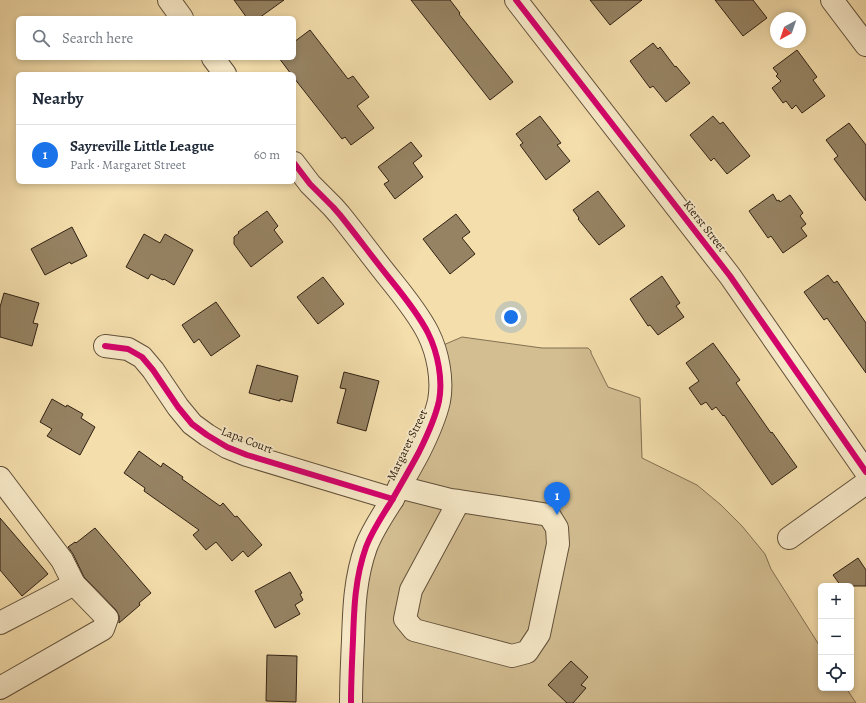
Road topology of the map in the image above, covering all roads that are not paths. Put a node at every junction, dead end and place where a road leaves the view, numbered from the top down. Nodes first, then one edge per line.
1 (169, 0) edge
2 (516, 0) edge
3 (832, 0) edge
4 (181, 16) edge
5 (866, 45) edge
6 (215, 60) edge
7 (224, 72) edge
8 (296, 166) edge
9 (105, 346) dead end
10 (866, 472) edge
11 (1, 483) edge
12 (866, 483) edge
13 (396, 493) junction
14 (459, 501) junction
15 (789, 538) dead end
16 (74, 584) junction
17 (0, 623) edge
18 (0, 688) edge
19 (350, 703) edge

1 - 4 street
2 - 10 street, Kierst Street
3 - 5 street
6 - 7 street
8 - 13 street, Margaret Street
9 - 13 street, Lapa Court
11 - 16 street
12 - 15 street
13 - 14 street, Lapa Court
13 - 19 street, Margaret Street
14 - 14 street, Lapa Court
16 - 17 street
16 - 18 street

